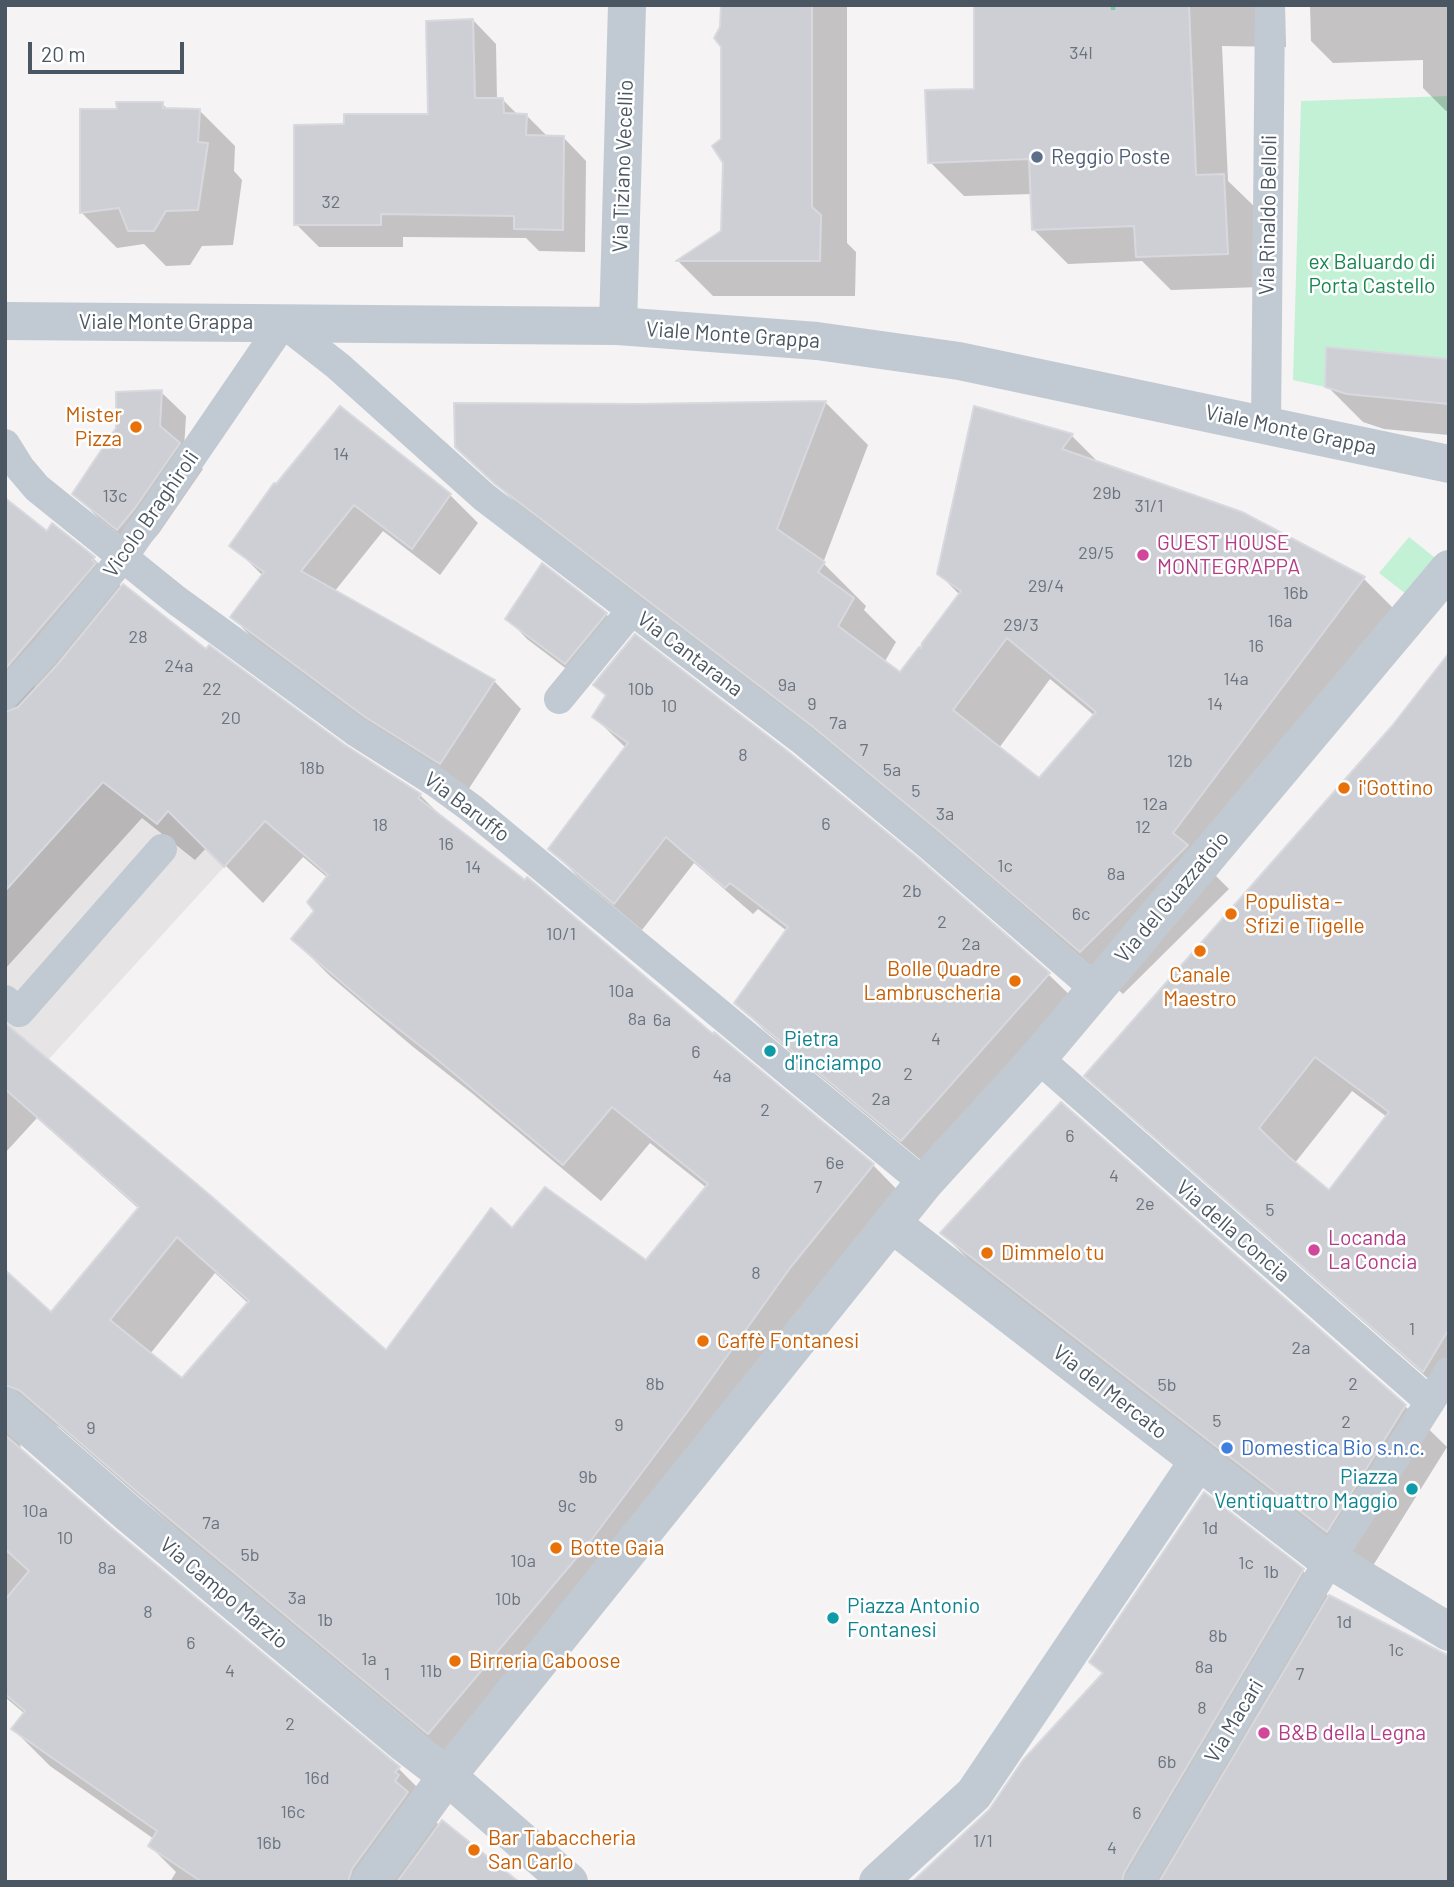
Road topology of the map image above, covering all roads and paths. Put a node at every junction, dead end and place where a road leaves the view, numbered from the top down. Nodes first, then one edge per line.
1 (628, 5) edge
2 (1113, 5) edge
3 (1270, 5) edge
4 (1113, 12) dead end
5 (5, 321) edge
6 (283, 323) junction
7 (618, 327) junction
8 (1266, 424) junction
9 (5, 444) edge
10 (1449, 464) edge
11 (123, 557) junction
12 (1449, 569) edge
13 (632, 610) junction
14 (5, 695) edge
15 (559, 699) dead end
16 (162, 849) dead end
17 (1095, 989) junction
18 (5, 1000) edge
19 (1038, 1058) junction
20 (924, 1183) junction
21 (891, 1223) junction
22 (1449, 1372) edge
23 (1430, 1402) junction
24 (5, 1406) edge
25 (1199, 1460) junction
26 (1329, 1561) junction
27 (1449, 1632) edge
28 (447, 1776) junction
29 (370, 1882) edge
30 (569, 1882) edge
31 (878, 1882) edge
32 (1139, 1882) edge

1 - 7 street, Via Tiziano Vecellio
2 - 4 path
3 - 8 lane, Via Rinaldo Belloli
5 - 6 street, Viale Monte Grappa
6 - 7 street, Viale Monte Grappa
6 - 11 lane, Vicolo Braghiroli
6 - 13 lane, Via Cantarana
7 - 8 street, Viale Monte Grappa
8 - 10 street, Viale Monte Grappa
9 - 11 lane, Via Baruffo
11 - 14 lane, Vicolo Braghiroli
11 - 20 lane, Via Baruffo
12 - 17 street, Via del Guazzatoio
13 - 15 lane
13 - 17 lane, Via Cantarana
16 - 18 lane
17 - 19 street, Via del Guazzatoio
19 - 20 street, Via del Guazzatoio
19 - 23 lane, Via della Concia
20 - 21 street, Via del Guazzatoio
21 - 25 street, Via del Mercato
21 - 28 street
22 - 23 lane, Via Macari
23 - 26 lane, Via Macari
24 - 28 street, Via Campo Marzio
25 - 26 street, Via del Mercato
25 - 31 street
26 - 27 street
26 - 32 lane, Via Macari
28 - 29 street
28 - 30 street, Via Campo Marzio

